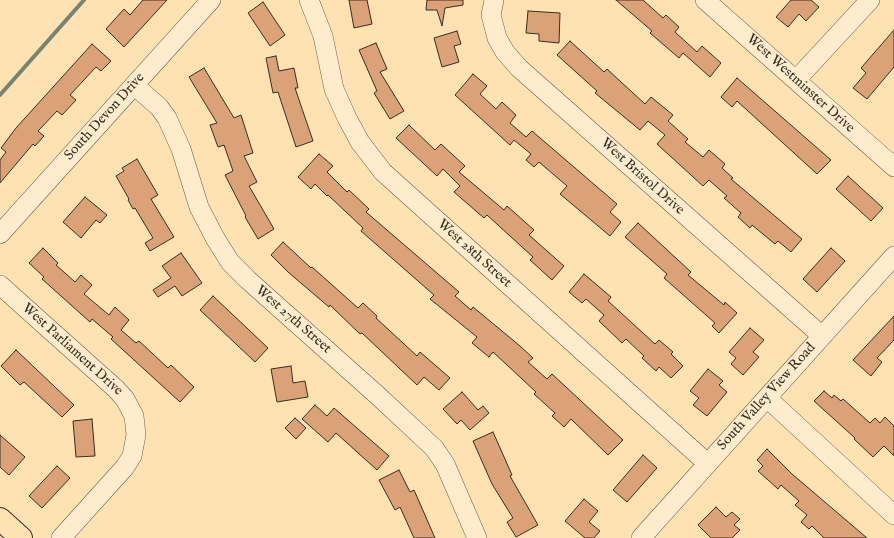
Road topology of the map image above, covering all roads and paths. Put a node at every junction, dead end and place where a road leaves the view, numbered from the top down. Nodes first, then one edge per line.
1 (211, 0) edge
2 (309, 0) edge
3 (494, 0) edge
4 (705, 0) edge
5 (870, 0) edge
6 (796, 80) junction
7 (134, 85) junction
8 (894, 168) edge
9 (0, 234) edge
10 (894, 256) edge
11 (0, 285) edge
12 (822, 336) junction
13 (766, 398) junction
14 (707, 463) junction
15 (891, 507) edge
16 (0, 519) edge
17 (21, 538) edge
18 (61, 538) edge
19 (477, 538) edge
20 (642, 538) edge

1 - 7 street, South Devon Drive
2 - 14 street, West 28th Street
3 - 12 street, West Bristol Drive
4 - 6 street, West Westminster Drive
5 - 6 street
6 - 8 street, West Westminster Drive
7 - 9 street, South Devon Drive
7 - 19 street, West 27th Street
10 - 12 street, South Valley View Road
11 - 18 street, West Parliament Drive
12 - 13 street, South Valley View Road
13 - 14 street, South Valley View Road
13 - 15 street
14 - 20 street, South Valley View Road
16 - 17 main road

